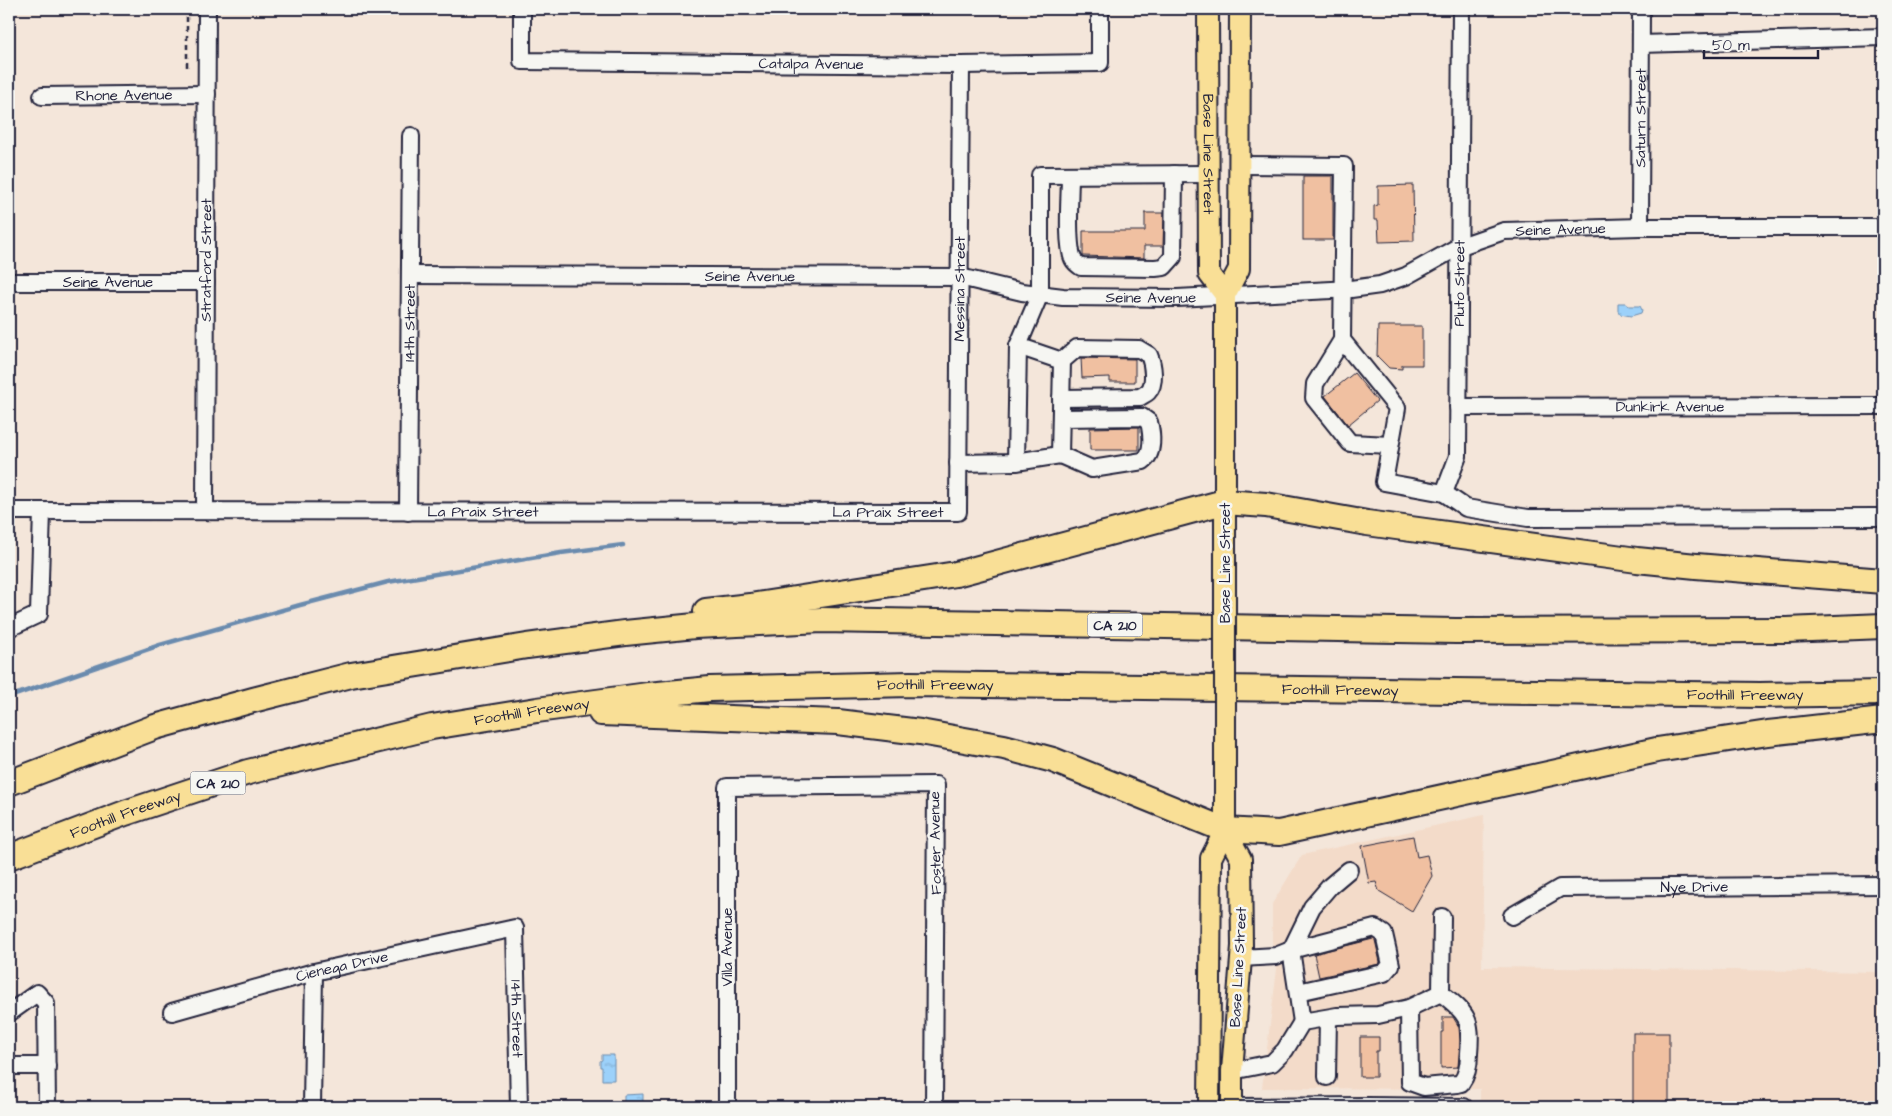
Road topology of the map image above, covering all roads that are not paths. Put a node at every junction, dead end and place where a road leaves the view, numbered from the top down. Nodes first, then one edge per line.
1 (207, 9) edge
2 (522, 9) edge
3 (1100, 9) edge
4 (1208, 9) edge
5 (1219, 9) edge
6 (1240, 9) edge
7 (1461, 9) edge
8 (1641, 9) edge
9 (1883, 37) edge
10 (1641, 44) junction
11 (1240, 47) junction
12 (961, 65) junction
13 (207, 94) junction
14 (42, 96) dead end
15 (411, 136) dead end
16 (1239, 165) junction
17 (1174, 174) junction
18 (1209, 174) junction
19 (1066, 175) junction
20 (1640, 227) junction
21 (1883, 227) edge
22 (1458, 247) junction
23 (411, 275) junction
24 (960, 277) junction
25 (9, 282) edge
26 (206, 282) junction
27 (1343, 289) junction
28 (1040, 294) junction
29 (1225, 295) junction
30 (1342, 340) junction
31 (1018, 346) junction
32 (1062, 361) junction
33 (1061, 398) junction
34 (1883, 406) edge
35 (1458, 407) junction
36 (1061, 418) junction
37 (1390, 445) junction
38 (1060, 455) junction
39 (1016, 462) junction
40 (958, 463) junction
41 (1444, 493) junction
42 (1224, 502) junction
43 (204, 510) junction
44 (9, 511) edge
45 (42, 511) junction
46 (408, 512) junction
47 (958, 512) joint
48 (1883, 517) edge
49 (1883, 581) edge
50 (1883, 626) edge
51 (9, 628) edge
52 (351, 675) junction
53 (1883, 693) edge
54 (537, 710) junction
55 (1883, 720) edge
56 (9, 783) edge
57 (727, 787) joint
58 (1225, 830) junction
59 (9, 857) edge
60 (1349, 870) dead end
61 (1883, 885) edge
62 (1512, 916) dead end
63 (1442, 917) dead end
64 (515, 928) joint
65 (1292, 950) junction
66 (1241, 958) junction
67 (314, 972) junction
68 (1298, 992) junction
69 (1441, 993) junction
70 (1409, 1008) junction
71 (172, 1012) dead end
72 (9, 1013) edge
73 (1328, 1018) junction
74 (1302, 1022) junction
75 (9, 1066) edge
76 (48, 1066) junction
77 (1209, 1071) junction
78 (1232, 1071) junction
79 (1327, 1077) dead end
80 (1367, 1106) edge
81 (47, 1107) edge
82 (312, 1107) edge
83 (519, 1107) edge
84 (727, 1107) edge
85 (934, 1107) edge
86 (1209, 1107) edge
87 (1232, 1107) edge
88 (1399, 1107) edge
89 (1431, 1107) edge
90 (1464, 1107) edge

1 - 13 street, Stratford Street
2 - 12 street, Catalpa Avenue
3 - 12 street, Catalpa Avenue
4 - 18 main road, Base Line Street
5 - 11 main road
6 - 11 main road, Base Line Street
7 - 22 street, Pluto Street
8 - 10 street, Saturn Street
9 - 10 street
10 - 20 street, Saturn Street
11 - 16 main road, Base Line Street
12 - 24 street, Messina Street
13 - 14 street, Rhone Avenue
13 - 26 street, Stratford Street
15 - 23 street, 14th Street
16 - 27 street
16 - 29 main road, Base Line Street
17 - 18 street
17 - 19 street
17 - 19 street
18 - 29 main road, Base Line Street
19 - 28 street
20 - 21 street, Seine Avenue
20 - 22 street, Seine Avenue
22 - 27 street, Seine Avenue
22 - 35 street, Pluto Street
23 - 24 street, Seine Avenue
23 - 46 street, 14th Street
24 - 28 street, Seine Avenue
24 - 40 street, Messina Street
25 - 26 street, Seine Avenue
26 - 43 street, Stratford Street
27 - 29 street, Seine Avenue
27 - 30 street
28 - 29 street, Seine Avenue
28 - 31 street
29 - 42 main road, Base Line Street
30 - 37 street
30 - 37 street
31 - 32 street
31 - 39 street
32 - 33 street
32 - 33 street
33 - 36 street
34 - 35 street, Dunkirk Avenue
35 - 41 street, Pluto Street
36 - 38 street
36 - 38 street
37 - 41 street
38 - 39 street
39 - 40 street
40 - 47 street, Messina Street
41 - 48 street
42 - 49 highway
42 - 52 highway
42 - 58 main road, Base Line Street, bridge
43 - 45 street, La Praix Street
43 - 46 street, La Praix Street
44 - 45 street, La Praix Street
45 - 51 street
46 - 47 street, La Praix Street
50 - 52 highway, CA 210
52 - 56 highway, CA 210
53 - 54 highway, Foothill Freeway / CA 210
54 - 58 highway
54 - 59 highway, Foothill Freeway / CA 210
55 - 58 highway
57 - 84 street, Villa Avenue
57 - 85 street, Foster Avenue
58 - 66 main road, Base Line Street
58 - 77 main road, Base Line Street
60 - 65 street
61 - 62 street, Nye Drive
63 - 69 street
64 - 67 street, Cienega Drive
64 - 83 street, 14th Street
65 - 66 street
65 - 68 street
65 - 68 street
66 - 78 main road, Base Line Street
67 - 71 street, Cienega Drive
67 - 82 street
68 - 74 street
69 - 70 street
69 - 70 street
70 - 73 street
72 - 76 street
73 - 74 street
73 - 79 street
74 - 78 street
75 - 76 street
76 - 81 street
77 - 78 main road
77 - 86 main road, Base Line Street
78 - 87 main road, Base Line Street
80 - 87 street
80 - 88 street
88 - 89 street
89 - 90 street

